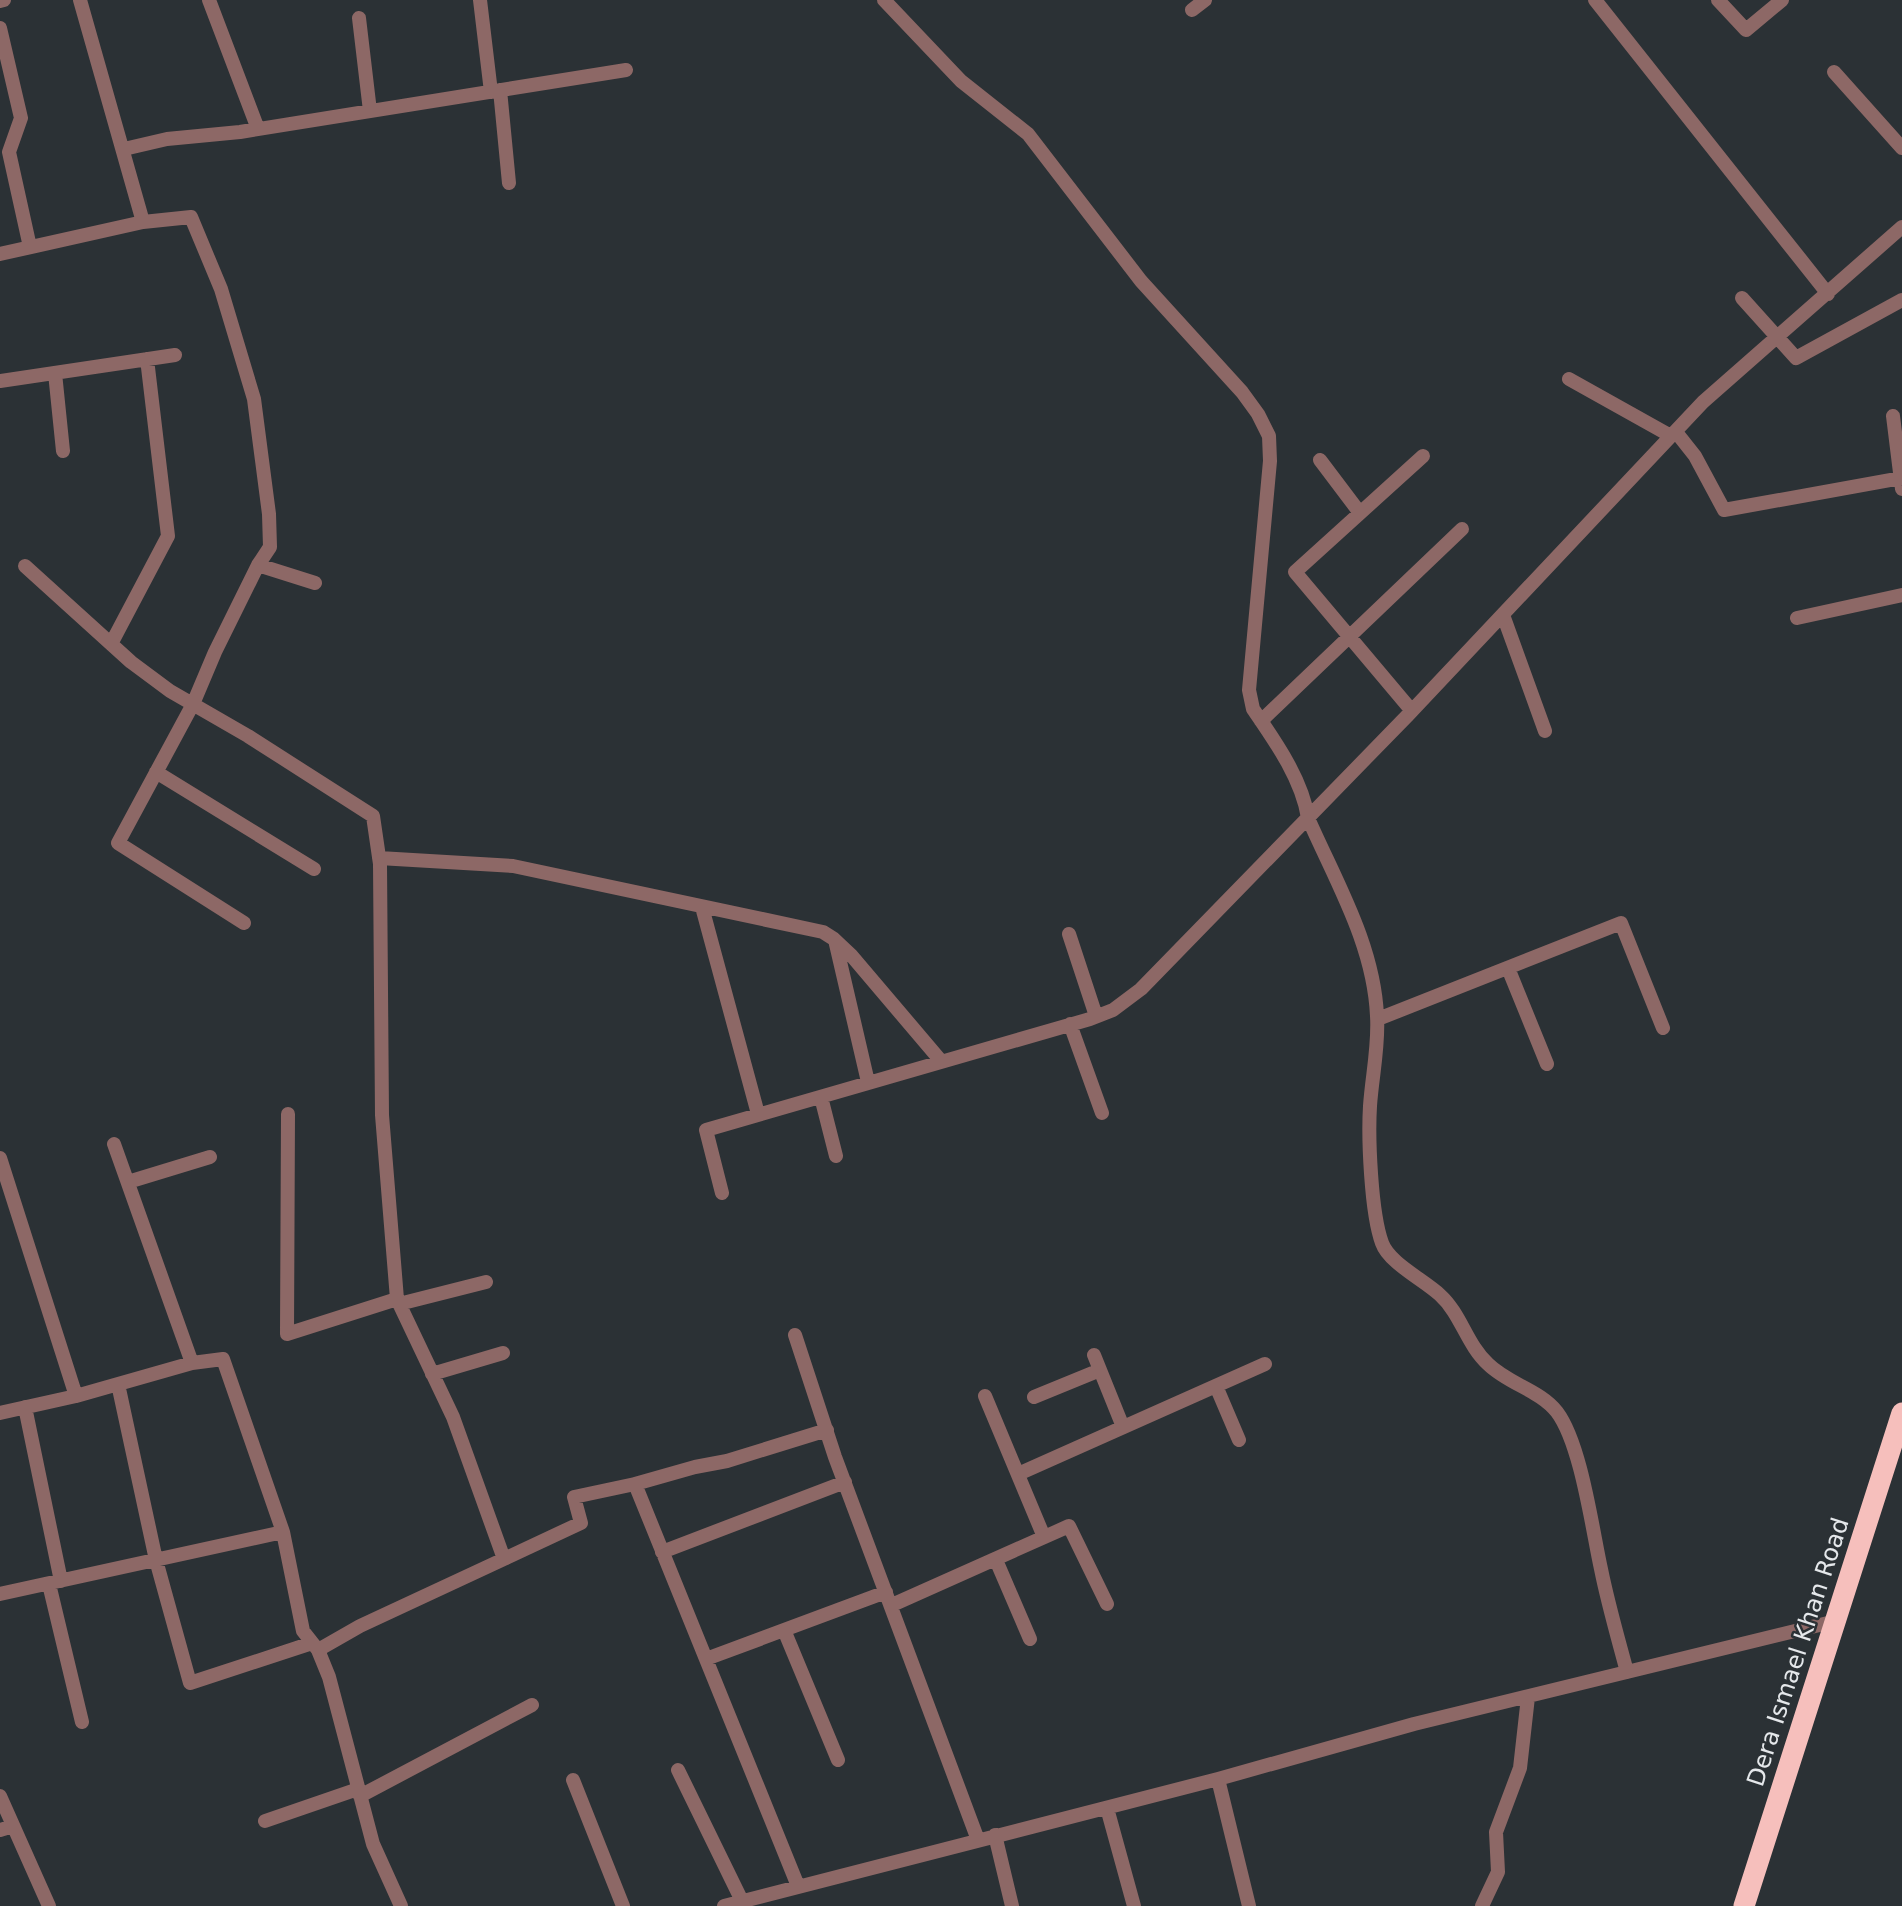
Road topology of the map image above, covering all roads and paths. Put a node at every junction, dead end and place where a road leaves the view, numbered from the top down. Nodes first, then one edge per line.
1 (80, 0) edge
2 (209, 0) edge
3 (480, 0) edge
4 (884, 0) edge
5 (1205, 0) edge
6 (1595, 0) edge
7 (1718, 0) edge
8 (1782, 0) edge
9 (1192, 10) dead end
10 (359, 18) dead end
11 (0, 28) edge
12 (626, 70) dead end
13 (1834, 72) dead end
14 (495, 91) junction
15 (370, 111) junction
16 (258, 129) junction
17 (1902, 148) edge
18 (124, 149) junction
19 (509, 183) dead end
20 (143, 222) junction
21 (1902, 227) edge
22 (30, 247) junction
23 (0, 254) edge
24 (1828, 294) junction
25 (1742, 298) dead end
26 (1902, 300) edge
27 (1778, 338) junction
28 (176, 355) dead end
29 (147, 359) junction
30 (55, 373) junction
31 (1569, 379) dead end
32 (0, 381) edge
33 (1893, 416) dead end
34 (1673, 434) junction
35 (63, 451) dead end
36 (1423, 456) dead end
37 (1320, 460) dead end
38 (1902, 482) edge
39 (1360, 513) junction
40 (1462, 529) dead end
41 (258, 565) junction
42 (25, 566) dead end
43 (315, 583) dead end
44 (1902, 595) edge
45 (1503, 615) junction
46 (1797, 618) dead end
47 (1349, 637) junction
48 (111, 644) junction
49 (193, 704) junction
50 (1412, 711) junction
51 (1261, 721) junction
52 (1545, 731) dead end
53 (156, 772) junction
54 (1308, 818) junction
55 (379, 858) junction
56 (314, 869) dead end
57 (702, 907) junction
58 (244, 923) dead end
59 (1069, 934) dead end
60 (834, 939) junction
61 (1508, 968) junction
62 (1096, 1016) junction
63 (1378, 1019) junction
64 (1070, 1024) junction
65 (1663, 1028) dead end
66 (941, 1061) junction
67 (1547, 1064) dead end
68 (869, 1083) junction
69 (821, 1097) junction
70 (1102, 1113) dead end
71 (288, 1114) dead end
72 (758, 1114) junction
73 (114, 1144) dead end
74 (836, 1156) dead end
75 (210, 1157) dead end
76 (0, 1158) edge
77 (128, 1182) junction
78 (722, 1193) dead end
79 (486, 1282) dead end
80 (398, 1301) junction
81 (794, 1335) dead end
82 (503, 1353) dead end
83 (1094, 1355) dead end
84 (192, 1363) junction
85 (1265, 1364) dead end
86 (1100, 1370) junction
87 (432, 1374) junction
88 (118, 1384) junction
89 (1216, 1386) junction
90 (76, 1396) junction
91 (985, 1396) dead end
92 (1034, 1397) dead end
93 (25, 1407) junction
94 (0, 1413) edge
95 (1902, 1413) edge
96 (1123, 1427) junction
97 (827, 1430) junction
98 (1239, 1440) dead end
99 (1018, 1474) junction
100 (845, 1482) junction
101 (635, 1484) junction
102 (284, 1532) junction
103 (1044, 1537) junction
104 (662, 1552) junction
105 (504, 1559) junction
106 (156, 1560) junction
107 (996, 1560) junction
108 (55, 1583) junction
109 (0, 1594) edge
110 (889, 1599) junction
111 (1107, 1604) dead end
112 (1836, 1621) junction
113 (784, 1630) junction
114 (1030, 1639) dead end
115 (315, 1646) junction
116 (706, 1659) junction
117 (1627, 1672) junction
118 (1528, 1697) junction
119 (532, 1705) dead end
120 (82, 1722) dead end
121 (838, 1760) dead end
122 (678, 1770) dead end
123 (1218, 1779) junction
124 (573, 1780) dead end
125 (359, 1792) junction
126 (0, 1796) edge
127 (1107, 1808) junction
128 (265, 1821) dead end
129 (7, 1828) edge
130 (995, 1835) junction
131 (978, 1840) junction
132 (798, 1886) junction
133 (742, 1901) junction
134 (49, 1906) edge
135 (401, 1906) edge
136 (623, 1906) edge
137 (724, 1906) edge
138 (1012, 1906) edge
139 (1134, 1906) edge
140 (1249, 1906) edge
141 (1482, 1906) edge
142 (1744, 1906) edge

1 - 18 street
2 - 16 street
3 - 14 street
4 - 51 street
5 - 9 street
6 - 24 street
7 - 8 street
10 - 15 street
11 - 22 street
12 - 14 street
13 - 17 street
14 - 15 street
14 - 19 street
15 - 16 street
16 - 18 street
18 - 20 street
20 - 22 street
20 - 41 street
21 - 24 street
22 - 23 street
24 - 27 street
25 - 27 street
26 - 27 street
27 - 34 street
28 - 29 street
29 - 30 street
29 - 48 street
30 - 32 street
30 - 35 street
31 - 34 street
33 - 38 street
34 - 38 street
34 - 45 street
36 - 39 street
37 - 39 street
39 - 47 street
40 - 47 street
41 - 43 street
41 - 49 street
42 - 48 street
44 - 46 street
45 - 50 street
45 - 52 street
47 - 50 street
47 - 51 street
48 - 49 street
49 - 53 street
49 - 55 street
50 - 54 street
51 - 54 street
53 - 56 street
53 - 58 street
54 - 62 street
54 - 63 street
55 - 57 street
55 - 80 street
57 - 60 street
57 - 72 street
59 - 62 street
60 - 66 street
60 - 68 street
61 - 63 street
61 - 65 street
61 - 67 street
62 - 64 street
63 - 117 street
64 - 66 street
64 - 70 street
66 - 68 street
68 - 69 street
69 - 72 street
69 - 74 street
71 - 80 street
72 - 78 street
73 - 77 street
75 - 77 street
76 - 90 street
77 - 84 street
79 - 80 street
80 - 87 street
81 - 97 street
82 - 87 street
83 - 86 street
84 - 88 street
84 - 102 street
85 - 89 street
86 - 92 street
86 - 96 street
87 - 105 street
88 - 90 street
88 - 106 street
89 - 96 street
89 - 98 street
90 - 93 street
91 - 99 street
93 - 94 street
93 - 108 street
95 - 112 highway, Dera Ismael Khan Road
96 - 99 street
97 - 100 street
97 - 101 street
99 - 103 street
100 - 104 street
100 - 110 street
101 - 104 street
101 - 105 street
102 - 106 street
102 - 115 street
103 - 107 street
103 - 111 street
104 - 116 street
105 - 115 street
106 - 108 street
106 - 115 street
107 - 110 street
107 - 114 street
108 - 109 street
108 - 120 street
110 - 113 street
110 - 131 street
112 - 117 street
112 - 142 highway, Dera Ismael Khan Road
113 - 116 street
113 - 121 street
115 - 125 street
116 - 132 street
117 - 118 street
118 - 123 street
118 - 141 street
119 - 125 street
122 - 133 street
123 - 127 street
123 - 140 street
124 - 136 street
125 - 128 street
125 - 135 street
126 - 129 street
127 - 130 street
127 - 139 street
129 - 134 street
130 - 131 street
130 - 138 street
131 - 132 street
132 - 133 street
133 - 137 street

